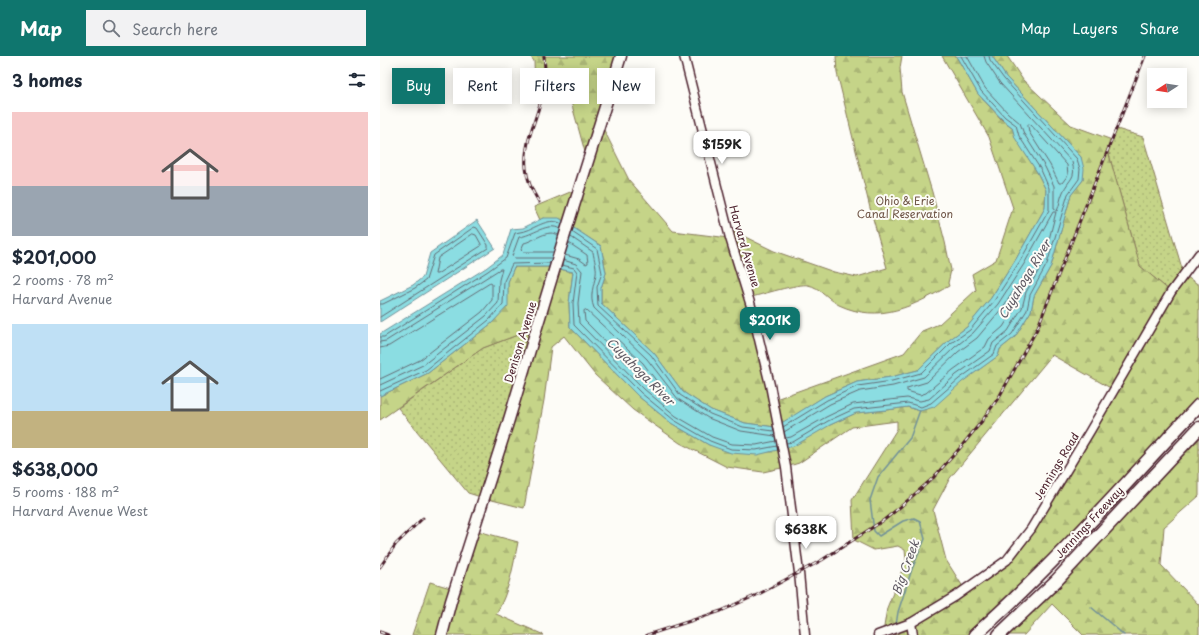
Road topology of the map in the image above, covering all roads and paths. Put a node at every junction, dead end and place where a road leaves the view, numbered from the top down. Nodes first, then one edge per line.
1 (620, 56) edge
2 (684, 56) edge
3 (1199, 254) edge
4 (1199, 405) edge
5 (1199, 428) edge
6 (907, 625) junction
7 (880, 634) edge
8 (442, 635) edge
9 (805, 635) edge
10 (913, 635) edge
11 (975, 635) edge
12 (999, 635) edge

1 - 8 main road, Denison Avenue
2 - 9 street, Harvard Avenue
3 - 6 street, Jennings Road
4 - 11 highway, Jennings Freeway
5 - 12 highway, Jennings Freeway
6 - 7 street, Jennings Road
6 - 10 street

